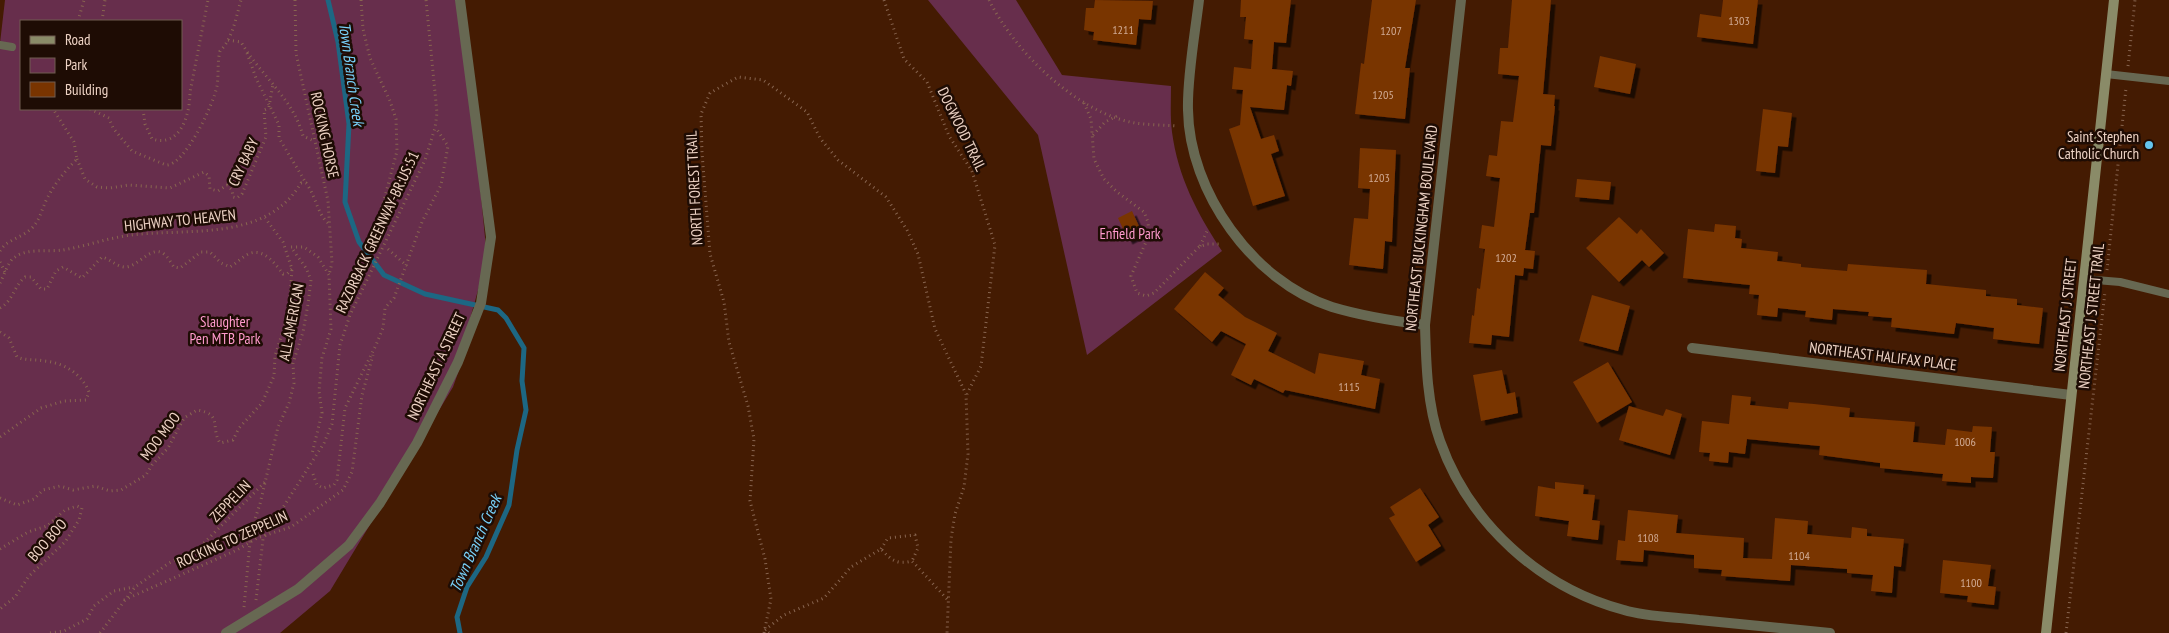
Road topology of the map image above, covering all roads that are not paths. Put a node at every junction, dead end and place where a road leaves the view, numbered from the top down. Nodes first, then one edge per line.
1 (460, 0) edge
2 (1199, 0) edge
3 (1461, 0) edge
4 (2114, 0) edge
5 (0, 45) edge
6 (12, 47) dead end
7 (2106, 74) junction
8 (2169, 81) edge
9 (2084, 279) junction
10 (2169, 294) edge
11 (1425, 325) junction
12 (1692, 348) dead end
13 (2072, 395) junction
14 (226, 633) edge
15 (1830, 633) edge
16 (2046, 633) edge

1 - 14 street, NORTHEAST A STREET
2 - 11 street
3 - 11 street, NORTHEAST BUCKINGHAM BOULEVARD
4 - 7 street, NORTHEAST J STREET
5 - 6 lane
7 - 8 lane
7 - 9 street, NORTHEAST J STREET
9 - 10 lane
9 - 13 street, NORTHEAST J STREET
11 - 15 street, NORTHEAST BUCKINGHAM BOULEVARD
12 - 13 street, NORTHEAST HALIFAX PLACE
13 - 16 street, NORTHEAST J STREET

